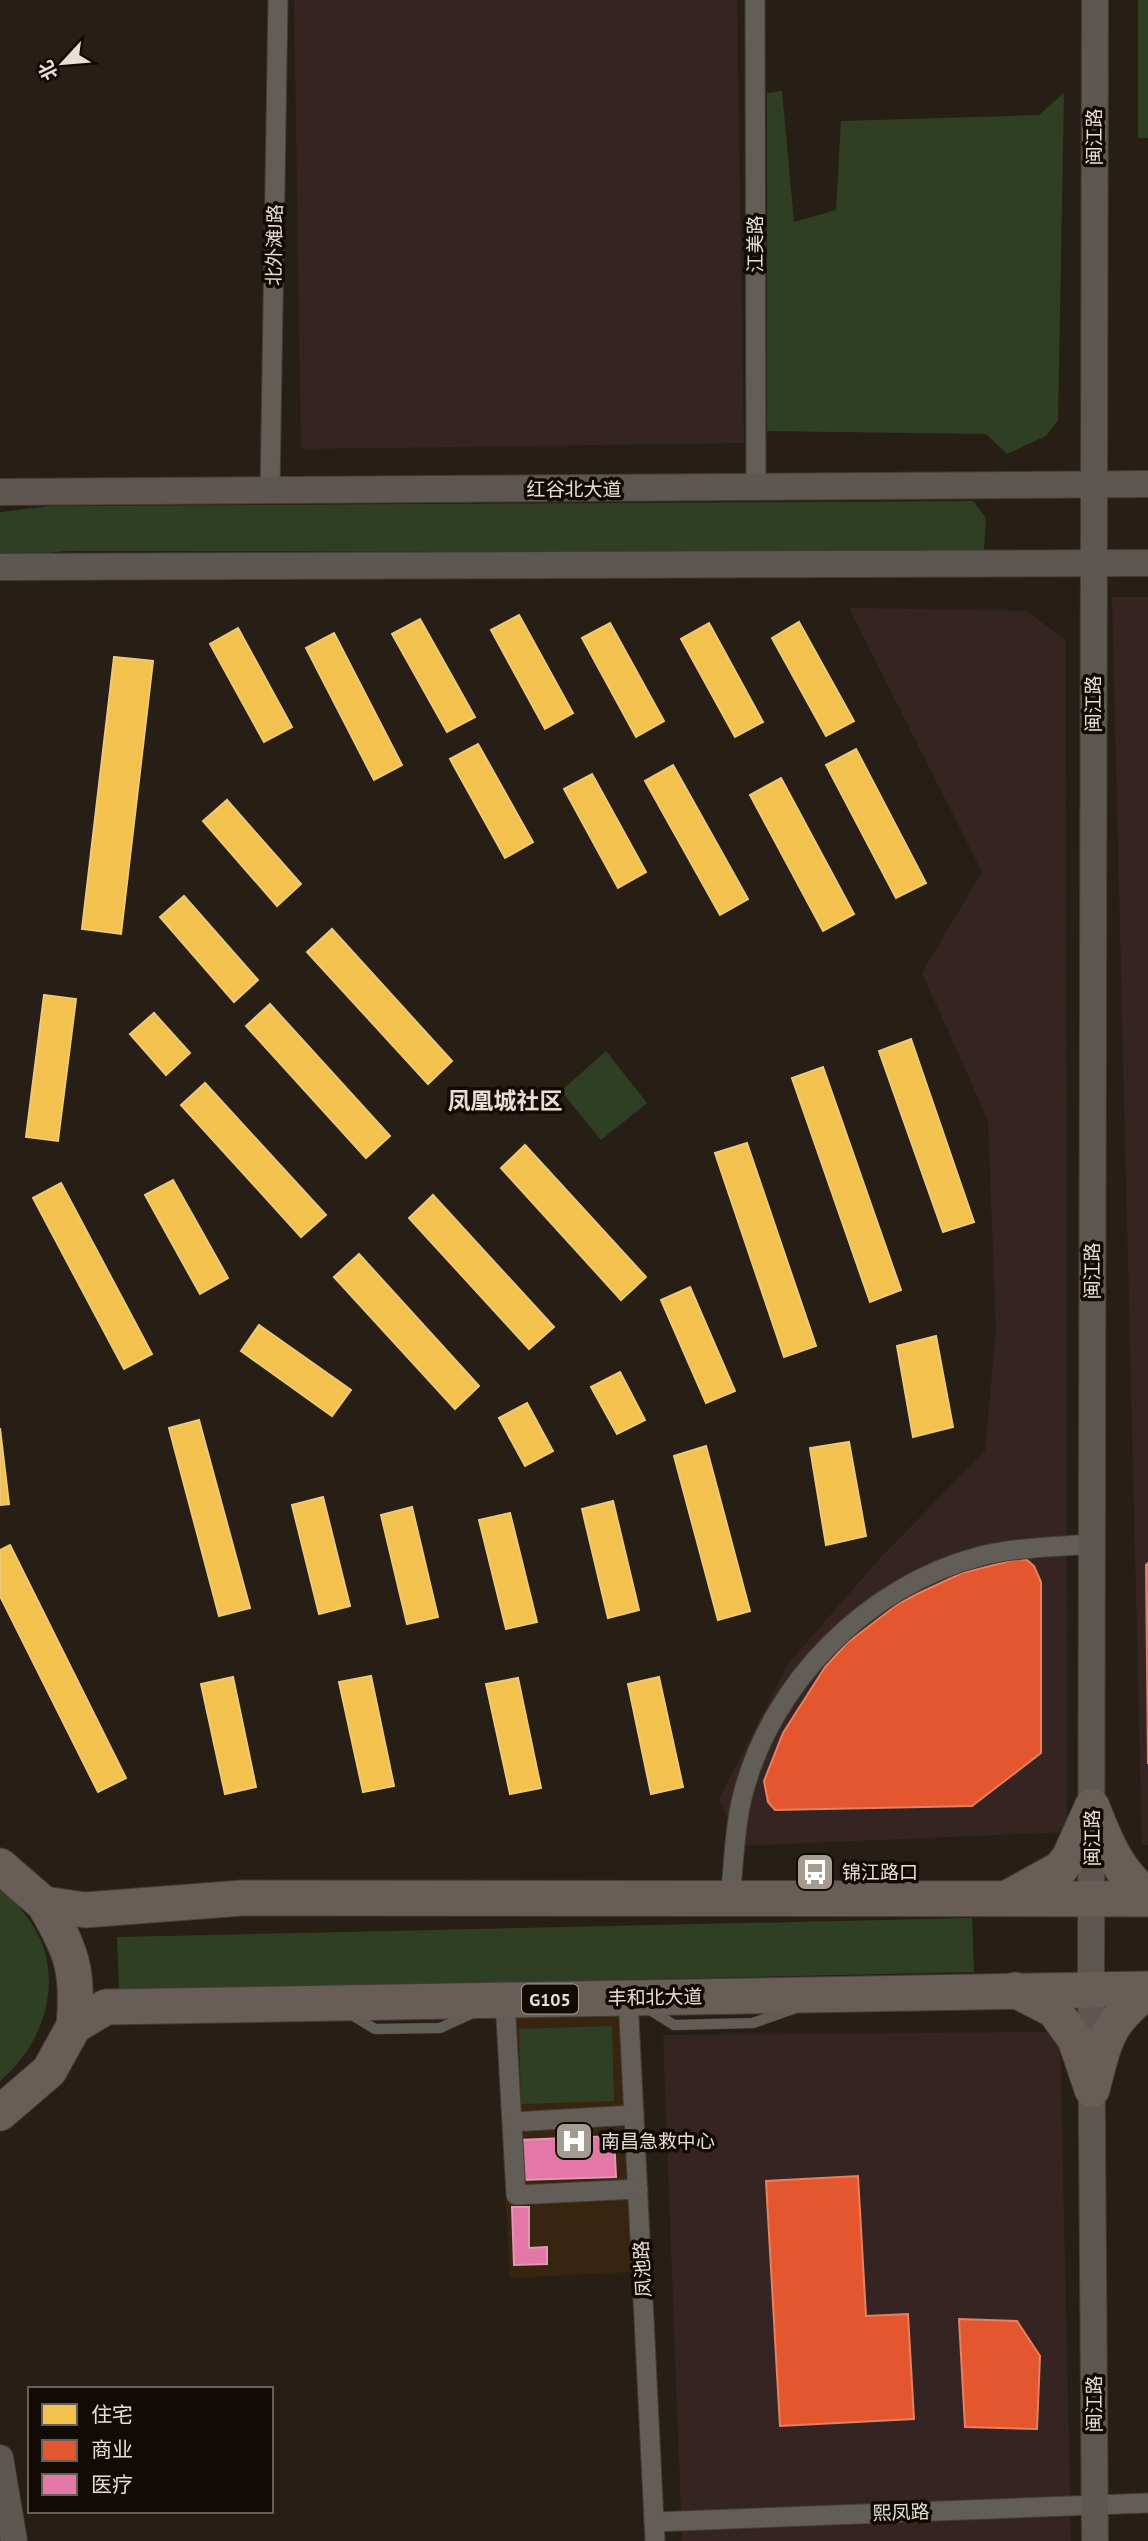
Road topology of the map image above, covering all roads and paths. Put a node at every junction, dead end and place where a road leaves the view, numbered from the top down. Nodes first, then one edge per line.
1 (278, 0) edge
2 (755, 0) edge
3 (1095, 0) edge
4 (1148, 484) edge
5 (1093, 485) junction
6 (756, 488) junction
7 (270, 491) junction
8 (2, 493) edge
9 (1093, 563) junction
10 (1148, 563) edge
11 (0, 567) edge
12 (1092, 1544) junction
13 (1092, 1807) junction
14 (0, 1866) edge
15 (730, 1898) junction
16 (1007, 1898) junction
17 (1093, 1898) junction
18 (1148, 1898) edge
19 (44, 1904) junction
20 (1091, 1989) junction
21 (1015, 1990) junction
22 (1148, 1990) edge
23 (628, 1997) junction
24 (506, 2000) junction
25 (74, 2026) junction
26 (1092, 2089) junction
27 (0, 2113) edge
28 (634, 2115) junction
29 (512, 2122) junction
30 (638, 2189) junction
31 (0, 2458) edge
32 (1148, 2503) edge
33 (1095, 2504) junction
34 (655, 2532) edge
35 (14, 2541) edge
36 (1095, 2541) edge

1 - 7 street, 北外滩J路
2 - 6 street, 江美路
3 - 5 street, 闽江路
4 - 5 street, 红谷北大道
5 - 6 street, 红谷北大道
5 - 9 street, 闽江路
6 - 7 street, 红谷北大道
7 - 8 street, 红谷北大道
9 - 10 street
9 - 11 street
9 - 12 street, 闽江路
12 - 13 street, 闽江路
12 - 15 street
13 - 16 highway
13 - 17 street, 闽江路
13 - 18 highway
14 - 19 highway
15 - 16 highway
15 - 19 highway
16 - 17 highway
17 - 18 highway
17 - 20 street, 闽江路
19 - 25 highway
20 - 21 highway, 丰和北大道 / G105
20 - 22 highway, 丰和北大道 / G105
20 - 26 street, 闽江路
21 - 23 highway, 丰和北大道 / G105
21 - 26 highway
22 - 26 highway
23 - 24 highway, 丰和北大道 / G105
23 - 28 street, 凤池路
24 - 25 highway, 丰和北大道 / G105
24 - 29 street
25 - 27 highway
26 - 33 street, 闽江路
28 - 29 street
28 - 30 street, 凤池路
29 - 30 street
30 - 34 street, 凤池路
31 - 35 street
32 - 33 street, 熙凤路
33 - 34 street, 熙凤路
33 - 36 street, 闽江路

